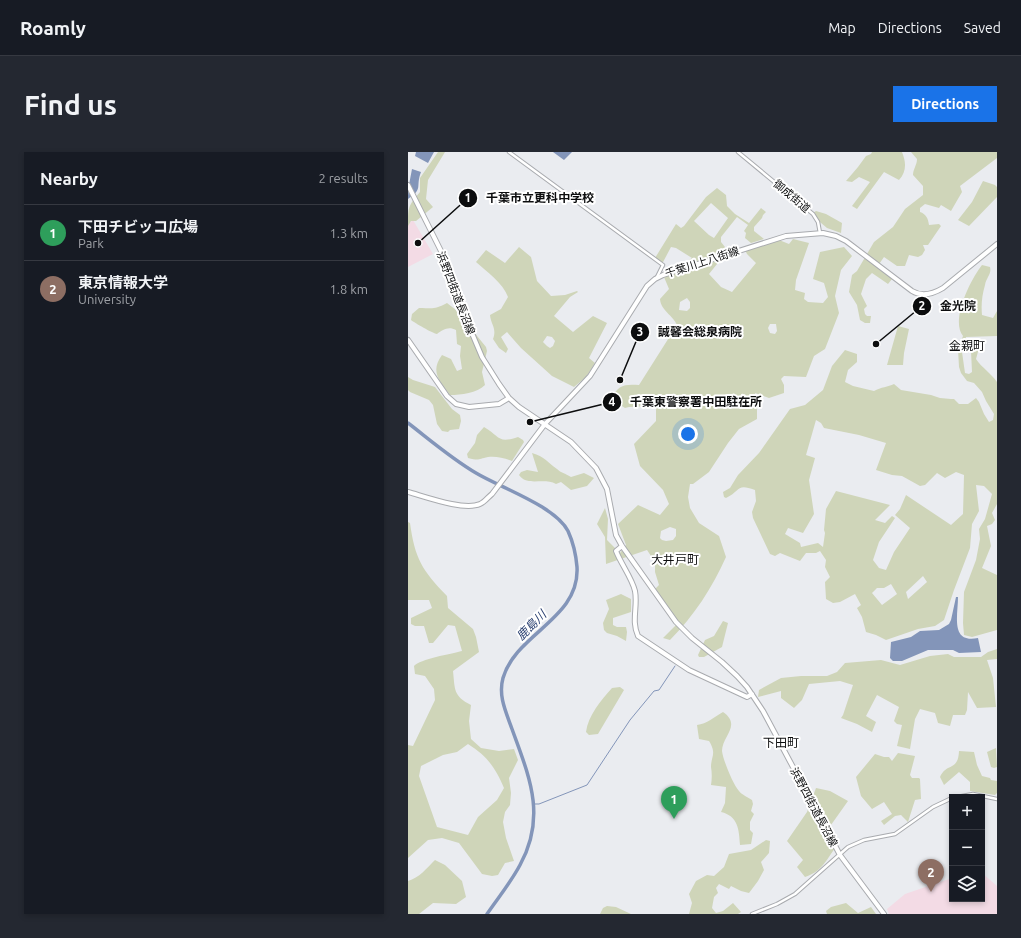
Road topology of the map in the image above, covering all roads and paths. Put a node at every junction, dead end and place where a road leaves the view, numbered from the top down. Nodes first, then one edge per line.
1 (509, 152) edge
2 (738, 152) edge
3 (408, 185) edge
4 (820, 233) junction
5 (997, 244) edge
6 (658, 277) junction
7 (408, 340) edge
8 (509, 398) junction
9 (545, 424) junction
10 (408, 492) edge
11 (622, 546) junction
12 (752, 694) junction
13 (985, 796) edge
14 (949, 799) edge
15 (997, 799) edge
16 (840, 855) junction
17 (752, 914) edge
18 (884, 914) edge

1 - 6 street
2 - 4 street, 御成街道
3 - 8 main road, 浜野四街道長沼線
4 - 5 main road
4 - 6 main road, 千葉川上八街線
6 - 9 main road, 千葉川上八街線
7 - 8 main road
8 - 9 main road, 浜野四街道長沼線
9 - 10 main road, 千葉川上八街線
9 - 11 main road, 浜野四街道長沼線
11 - 12 main road, 浜野四街道長沼線
11 - 12 main road, 浜野四街道長沼線
12 - 16 main road, 浜野四街道長沼線
13 - 15 street
14 - 16 street
16 - 17 street
16 - 18 main road, 浜野四街道長沼線

